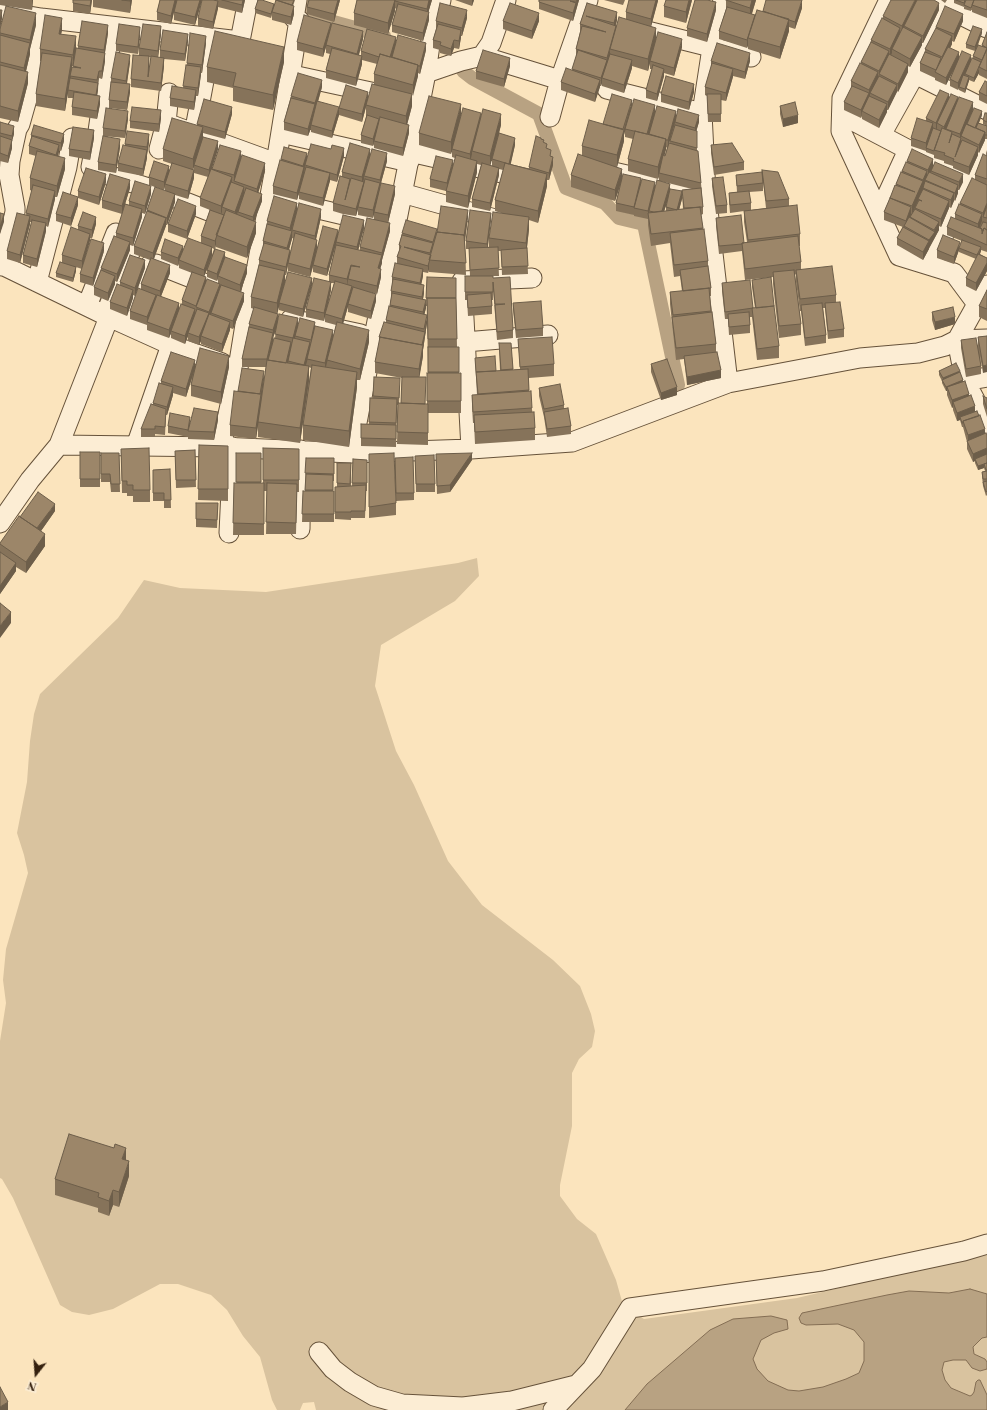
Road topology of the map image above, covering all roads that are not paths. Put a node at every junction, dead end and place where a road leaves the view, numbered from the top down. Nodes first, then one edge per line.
1 (248, 0) edge
2 (297, 0) edge
3 (441, 0) edge
4 (506, 0) edge
5 (588, 0) edge
6 (724, 0) edge
7 (889, 0) edge
8 (943, 2) edge
9 (0, 11) edge
10 (41, 18) junction
11 (113, 27) junction
12 (987, 28) edge
13 (639, 30) edge
14 (212, 38) junction
15 (712, 48) junction
16 (482, 56) junction
17 (751, 57) edge
18 (426, 73) junction
19 (290, 74) junction
20 (915, 74) junction
21 (560, 80) junction
22 (607, 89) dead end
23 (168, 93) dead end
24 (427, 104) junction
25 (987, 110) edge
26 (702, 113) junction
27 (842, 115) junction
28 (550, 117) dead end
29 (166, 123) junction
30 (98, 132) junction
31 (281, 133) junction
32 (194, 134) junction
33 (881, 135) junction
34 (987, 146) edge
35 (159, 149) dead end
36 (908, 150) junction
37 (409, 157) junction
38 (276, 163) junction
39 (581, 164) edge
40 (545, 182) edge
41 (969, 182) junction
42 (155, 190) junction
43 (987, 191) edge
44 (402, 193) junction
45 (706, 193) junction
46 (269, 197) junction
47 (879, 213) junction
48 (510, 223) edge
49 (395, 228) junction
50 (263, 232) junction
51 (116, 234) edge
52 (1, 265) edge
53 (929, 265) junction
54 (532, 278) dead end
55 (36, 282) junction
56 (987, 284) edge
57 (237, 296) junction
58 (977, 304) junction
59 (87, 306) junction
60 (281, 317) edge
61 (113, 319) junction
62 (548, 336) edge
63 (374, 337) junction
64 (987, 339) edge
65 (957, 340) junction
66 (466, 342) junction
67 (171, 345) junction
68 (246, 369) junction
69 (987, 377) edge
70 (966, 381) junction
71 (728, 383) junction
72 (981, 402) edge
73 (987, 429) edge
74 (59, 445) junction
75 (136, 446) junction
76 (227, 447) junction
77 (471, 449) junction
78 (301, 450) junction
79 (351, 453) junction
80 (0, 523) edge
81 (300, 529) dead end
82 (229, 533) dead end
83 (987, 1244) edge
84 (319, 1352) dead end
85 (576, 1385) junction
86 (553, 1410) edge

1 - 14 street
2 - 19 street
3 - 18 street
4 - 16 street
5 - 21 street
6 - 15 street
7 - 27 street
8 - 12 street
8 - 20 street
9 - 10 street
10 - 11 street
10 - 52 street
11 - 14 street
11 - 30 street
13 - 15 street
14 - 32 street
15 - 17 street
15 - 26 street
16 - 18 street
16 - 21 street
18 - 24 street
19 - 24 street
19 - 31 street
20 - 25 street
20 - 33 street
21 - 28 street
22 - 26 street
23 - 29 street
24 - 37 street
26 - 45 street
27 - 33 street
27 - 47 street
29 - 32 street
29 - 35 street
30 - 42 street
30 - 55 street
31 - 37 street
31 - 38 street
32 - 38 street
33 - 36 street
34 - 41 street
36 - 41 street
36 - 47 street
37 - 40 street
37 - 44 street
38 - 46 street
39 - 45 street
41 - 43 street
41 - 53 street
42 - 50 street
42 - 61 street
44 - 48 street
44 - 49 street
45 - 71 street
46 - 49 street
46 - 50 street
47 - 53 street
49 - 63 street
50 - 57 street
51 - 59 street
52 - 55 street
53 - 58 street
54 - 66 street
55 - 59 street
56 - 58 street
57 - 61 street
57 - 68 street
58 - 65 street
59 - 61 street
60 - 63 street
61 - 67 street
61 - 74 street
62 - 66 street
63 - 79 street
64 - 65 street
65 - 70 street
65 - 71 street
66 - 77 street
67 - 68 street
67 - 75 street
68 - 76 street
69 - 70 street
70 - 72 street
71 - 77 street
72 - 73 street
74 - 75 street
74 - 80 street
75 - 76 street
76 - 78 street
76 - 82 street
77 - 79 street
78 - 79 street
78 - 81 street
83 - 85 street
84 - 85 street
85 - 86 street

